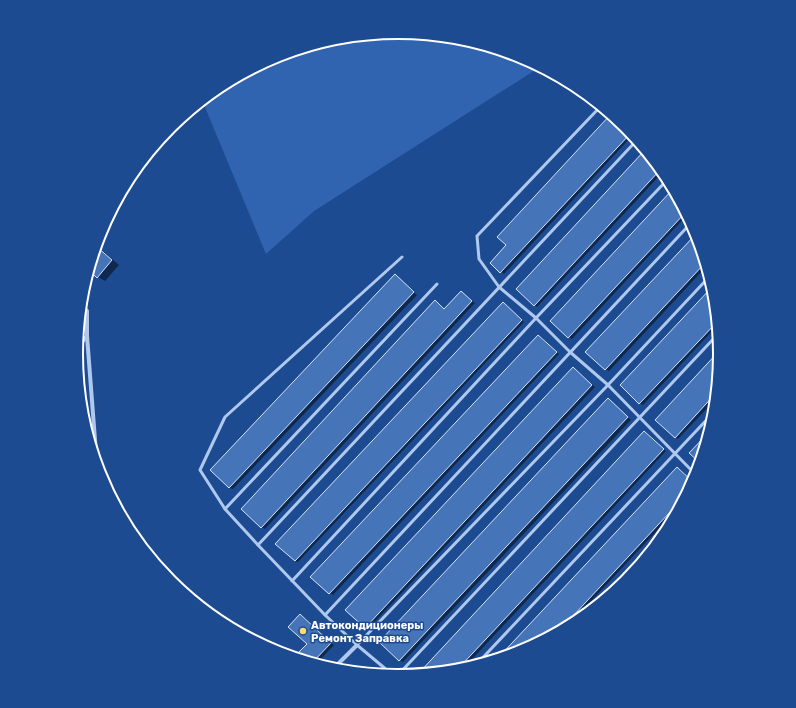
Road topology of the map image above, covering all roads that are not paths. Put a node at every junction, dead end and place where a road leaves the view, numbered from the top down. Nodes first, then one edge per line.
1 (598, 110) edge
2 (633, 144) edge
3 (663, 184) edge
4 (687, 228) edge
5 (402, 257) dead end
6 (704, 281) edge
7 (437, 284) dead end
8 (499, 287) junction
9 (86, 310) edge
10 (536, 318) junction
11 (87, 336) junction
12 (84, 340) edge
13 (712, 340) edge
14 (570, 352) junction
15 (608, 385) junction
16 (639, 417) junction
17 (706, 421) edge
18 (95, 439) edge
19 (675, 454) junction
20 (691, 470) edge
21 (226, 509) junction
22 (258, 545) junction
23 (292, 581) junction
24 (325, 615) junction
25 (357, 645) junction
26 (484, 657) edge
27 (339, 663) edge
28 (385, 668) edge
29 (404, 669) edge

1 - 8 lane
2 - 8 lane
3 - 10 lane
4 - 14 lane
5 - 21 lane
6 - 15 lane
7 - 21 lane
8 - 10 lane
8 - 22 lane
9 - 11 street
10 - 14 lane
10 - 23 lane
11 - 12 street
11 - 18 street
13 - 16 lane
14 - 15 lane
14 - 24 lane
15 - 16 lane
15 - 25 lane
16 - 19 lane
16 - 29 lane
17 - 19 lane
19 - 20 lane
19 - 26 lane
21 - 22 lane
22 - 23 lane
23 - 24 lane
24 - 25 lane
25 - 27 street
25 - 28 lane

